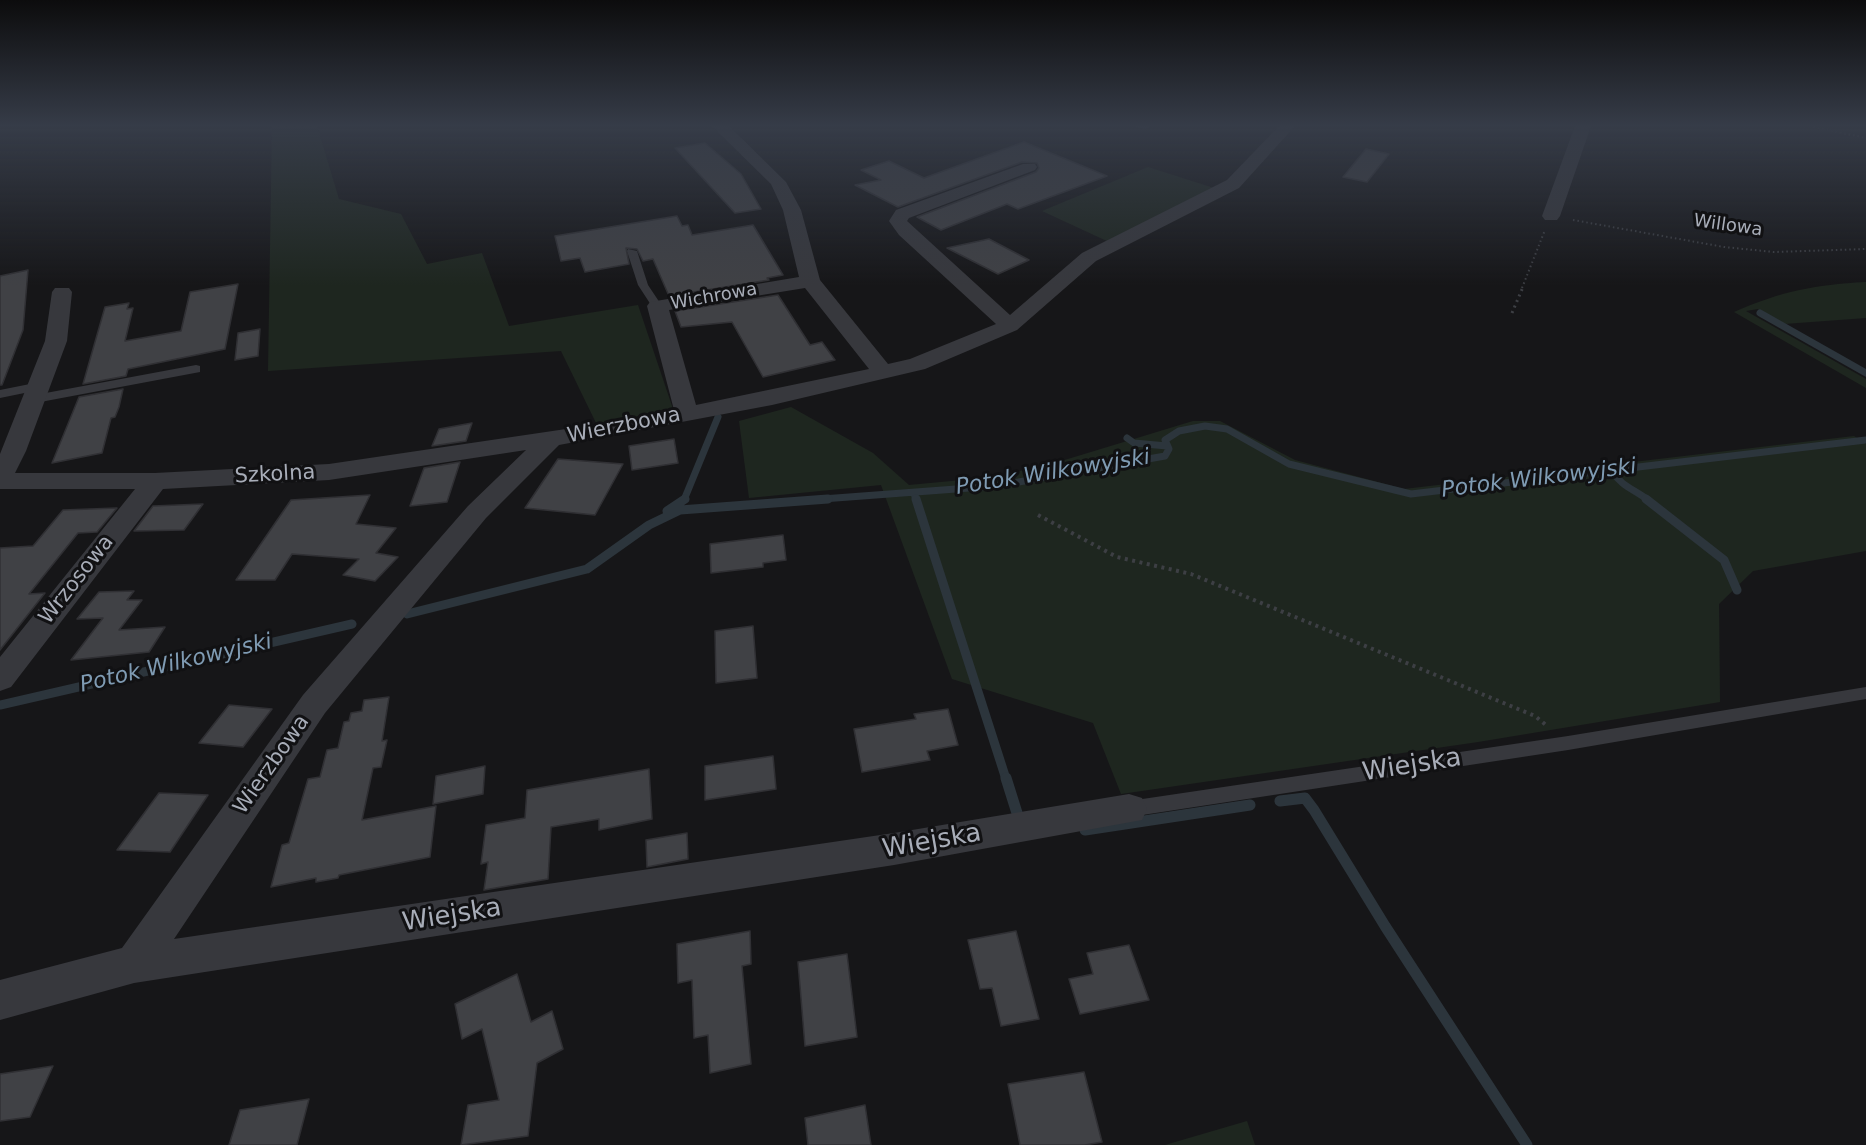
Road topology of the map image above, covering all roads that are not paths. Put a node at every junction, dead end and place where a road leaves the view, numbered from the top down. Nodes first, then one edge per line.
1 (775, 179) edge
2 (985, 179) edge
3 (1237, 179) edge
4 (1564, 179) edge
5 (1551, 216) road end
6 (632, 251) dead end
7 (810, 281) junction
8 (62, 292) dead end
9 (657, 306) junction
10 (1010, 326) junction
11 (196, 369) dead end
12 (883, 372) junction
13 (37, 393) junction
14 (0, 394) edge
15 (687, 414) junction
16 (549, 441) junction
17 (0, 479) edge
18 (155, 482) junction
19 (0, 679) edge
20 (1866, 693) edge
21 (1129, 809) joint
22 (134, 964) junction
23 (0, 1000) edge

1 - 7 street
2 - 10 street
3 - 10 street, Wierzbowa
4 - 5 street
6 - 9 lane
7 - 9 street, Wichrowa
7 - 12 street
8 - 13 street
9 - 15 street, Wichrowa
10 - 12 street, Wierzbowa
11 - 13 lane
12 - 15 street, Wierzbowa
13 - 14 lane
13 - 17 street
15 - 16 street, Wierzbowa
16 - 18 street, Szkolna
16 - 22 street, Wierzbowa
17 - 18 street, Szkolna
18 - 19 street, Wrzosowa
20 - 21 lane, Wiejska
21 - 22 street, Wiejska
22 - 23 street, Wiejska

